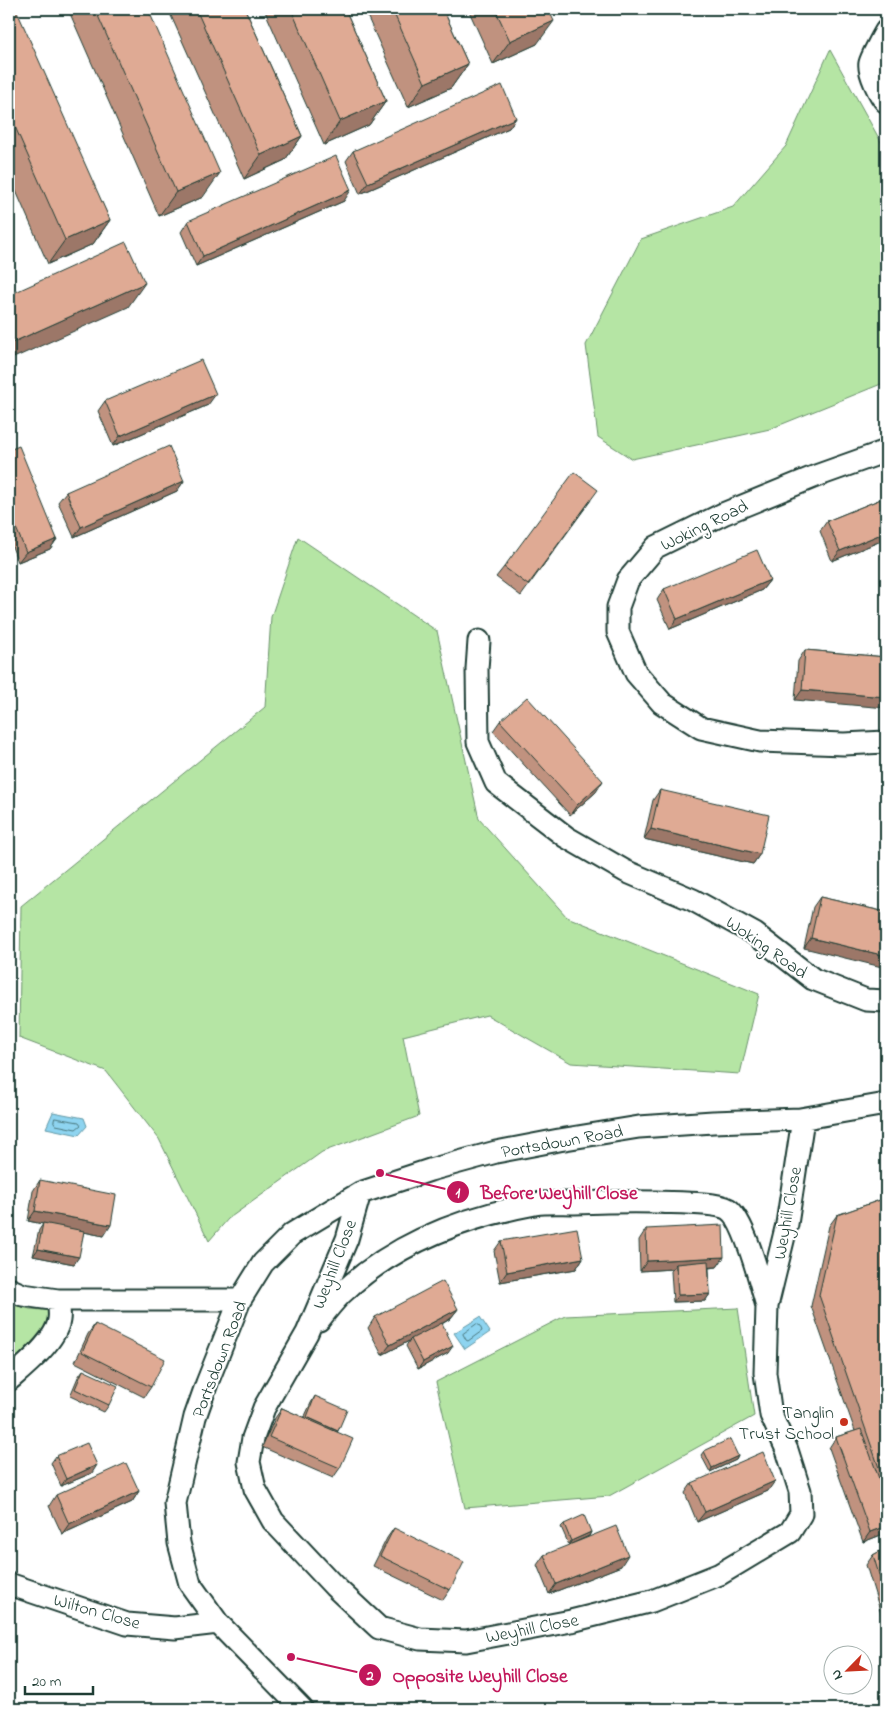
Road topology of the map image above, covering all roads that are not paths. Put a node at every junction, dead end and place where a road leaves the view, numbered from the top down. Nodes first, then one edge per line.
1 (886, 31) edge
2 (886, 102) edge
3 (886, 451) edge
4 (479, 641) dead end
5 (886, 742) edge
6 (886, 1001) edge
7 (886, 1104) edge
8 (803, 1119) junction
9 (360, 1193) junction
10 (9, 1289) edge
11 (58, 1300) junction
12 (240, 1300) junction
13 (768, 1306) junction
14 (307, 1333) junction
15 (9, 1380) edge
16 (9, 1584) edge
17 (218, 1624) junction
18 (302, 1709) edge

1 - 2 street
3 - 5 street, Woking Road
4 - 6 street, Woking Road
7 - 8 street, Portsdown Road
8 - 9 street, Portsdown Road
8 - 13 street, Weyhill Close
9 - 12 street, Portsdown Road
9 - 14 street, Weyhill Close
10 - 11 street
11 - 12 street
11 - 15 street
12 - 17 street, Portsdown Road
13 - 14 street, Weyhill Close
13 - 14 street, Weyhill Close
16 - 17 street, Wilton Close
17 - 18 street, Portsdown Road

